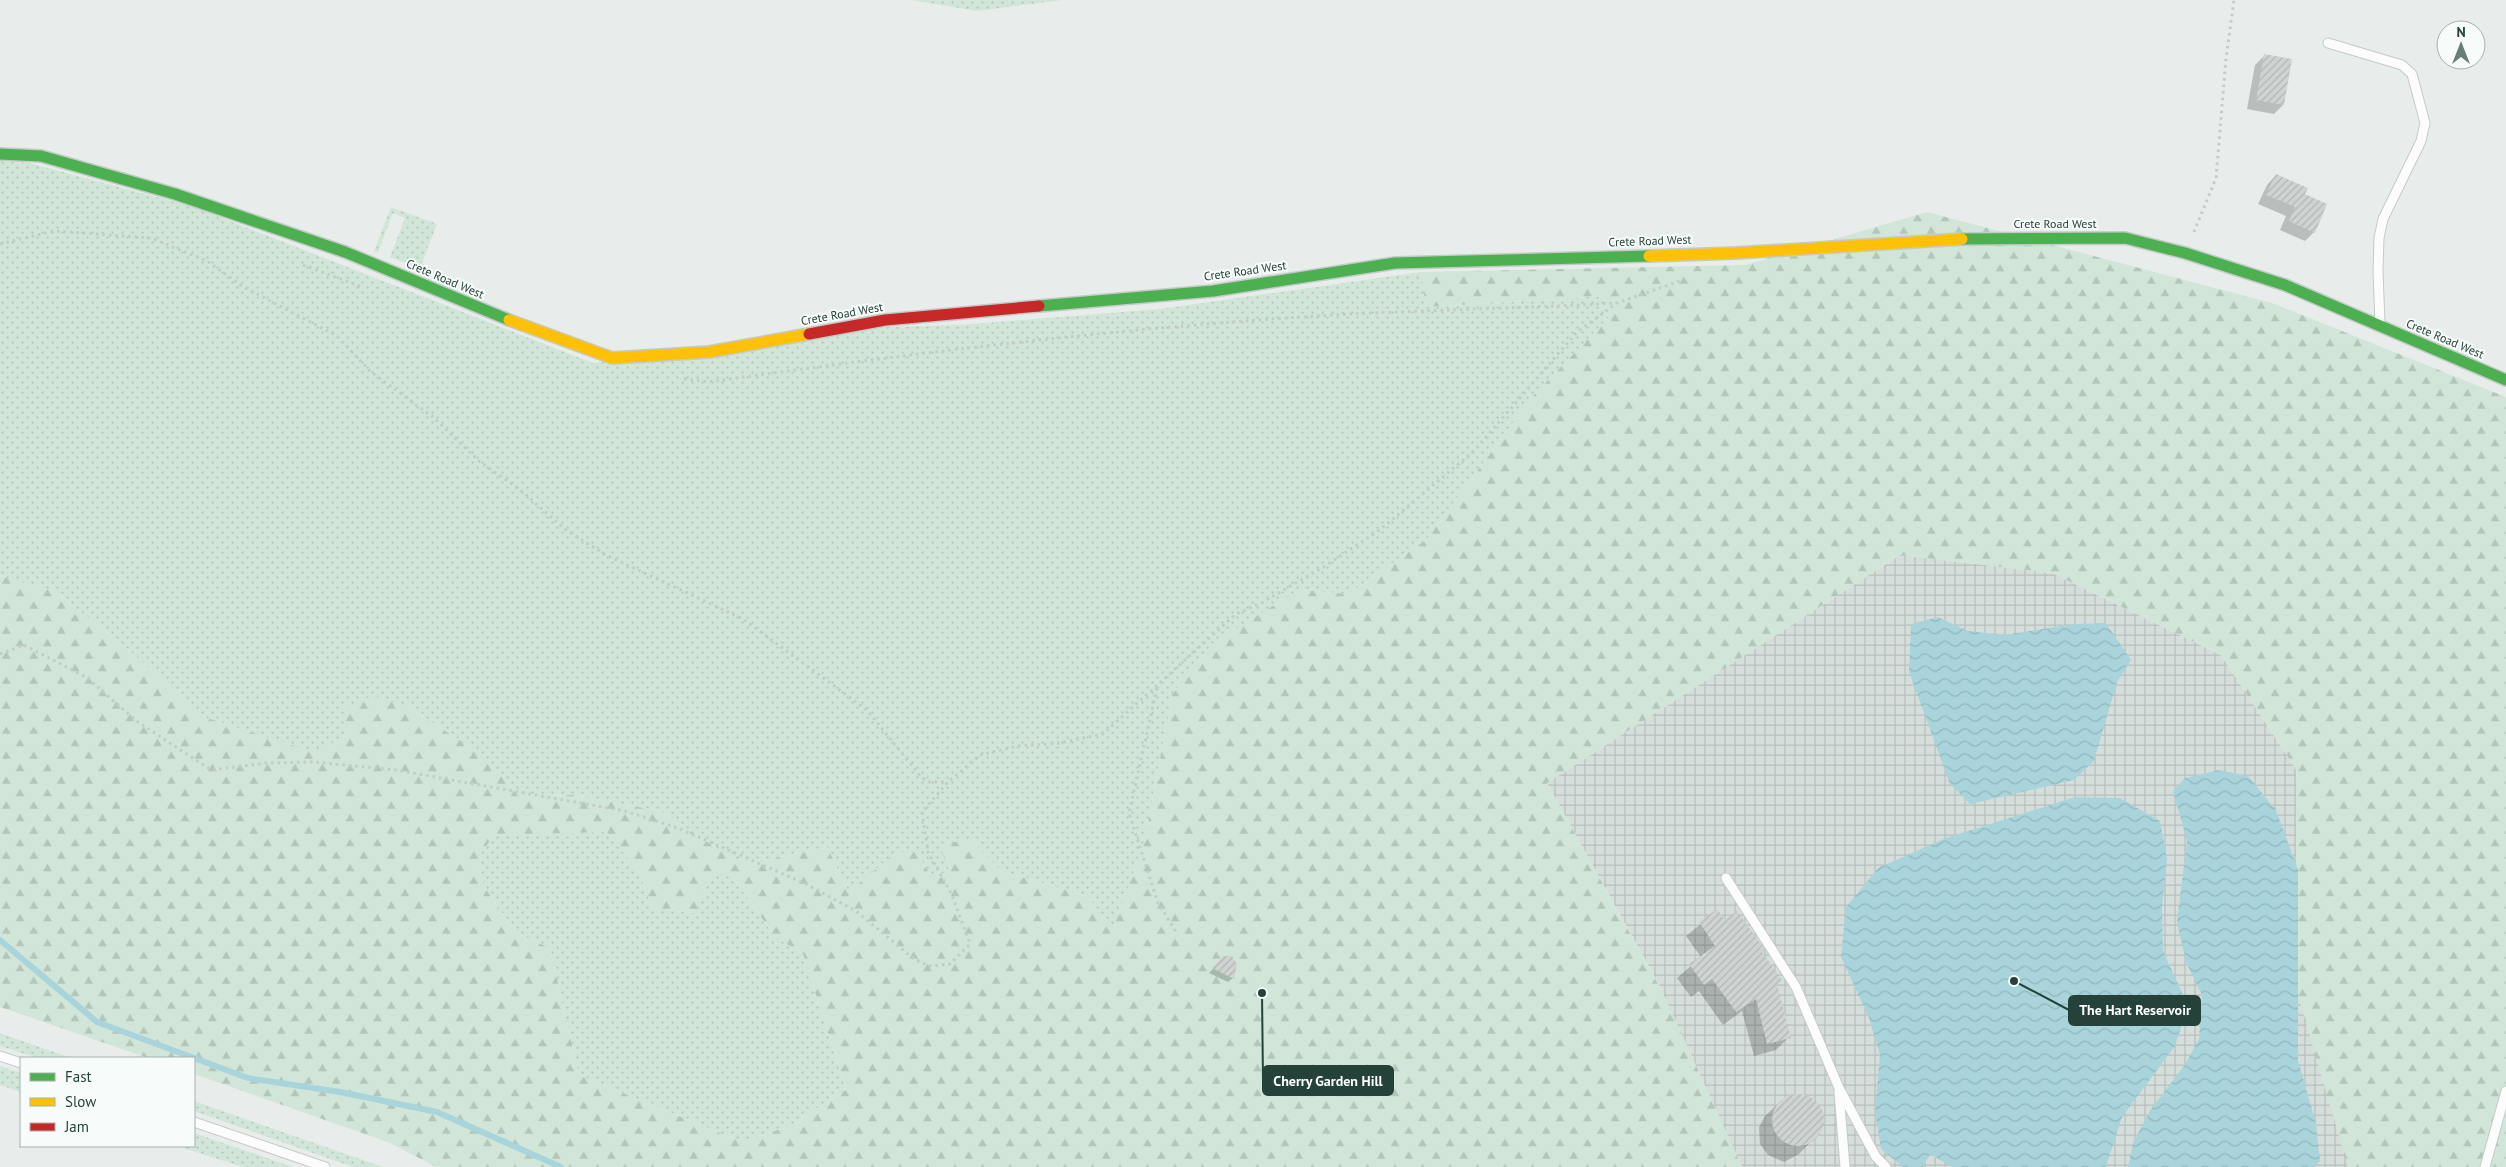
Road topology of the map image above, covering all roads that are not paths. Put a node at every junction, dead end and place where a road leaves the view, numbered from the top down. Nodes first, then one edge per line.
1 (2328, 44) dead end
2 (0, 154) edge
3 (2380, 326) junction
4 (2506, 380) edge
5 (1726, 878) dead end
6 (0, 1056) edge
7 (20, 1063) edge
8 (1839, 1088) junction
9 (2506, 1091) edge
10 (195, 1122) edge
11 (325, 1167) edge
12 (1846, 1167) edge
13 (1886, 1167) edge
14 (2485, 1167) edge

1 - 3 lane
2 - 3 street, Crete Road West
3 - 4 street, Crete Road West
5 - 8 lane
6 - 7 lane
8 - 12 lane
8 - 13 lane
9 - 14 lane
10 - 11 lane

